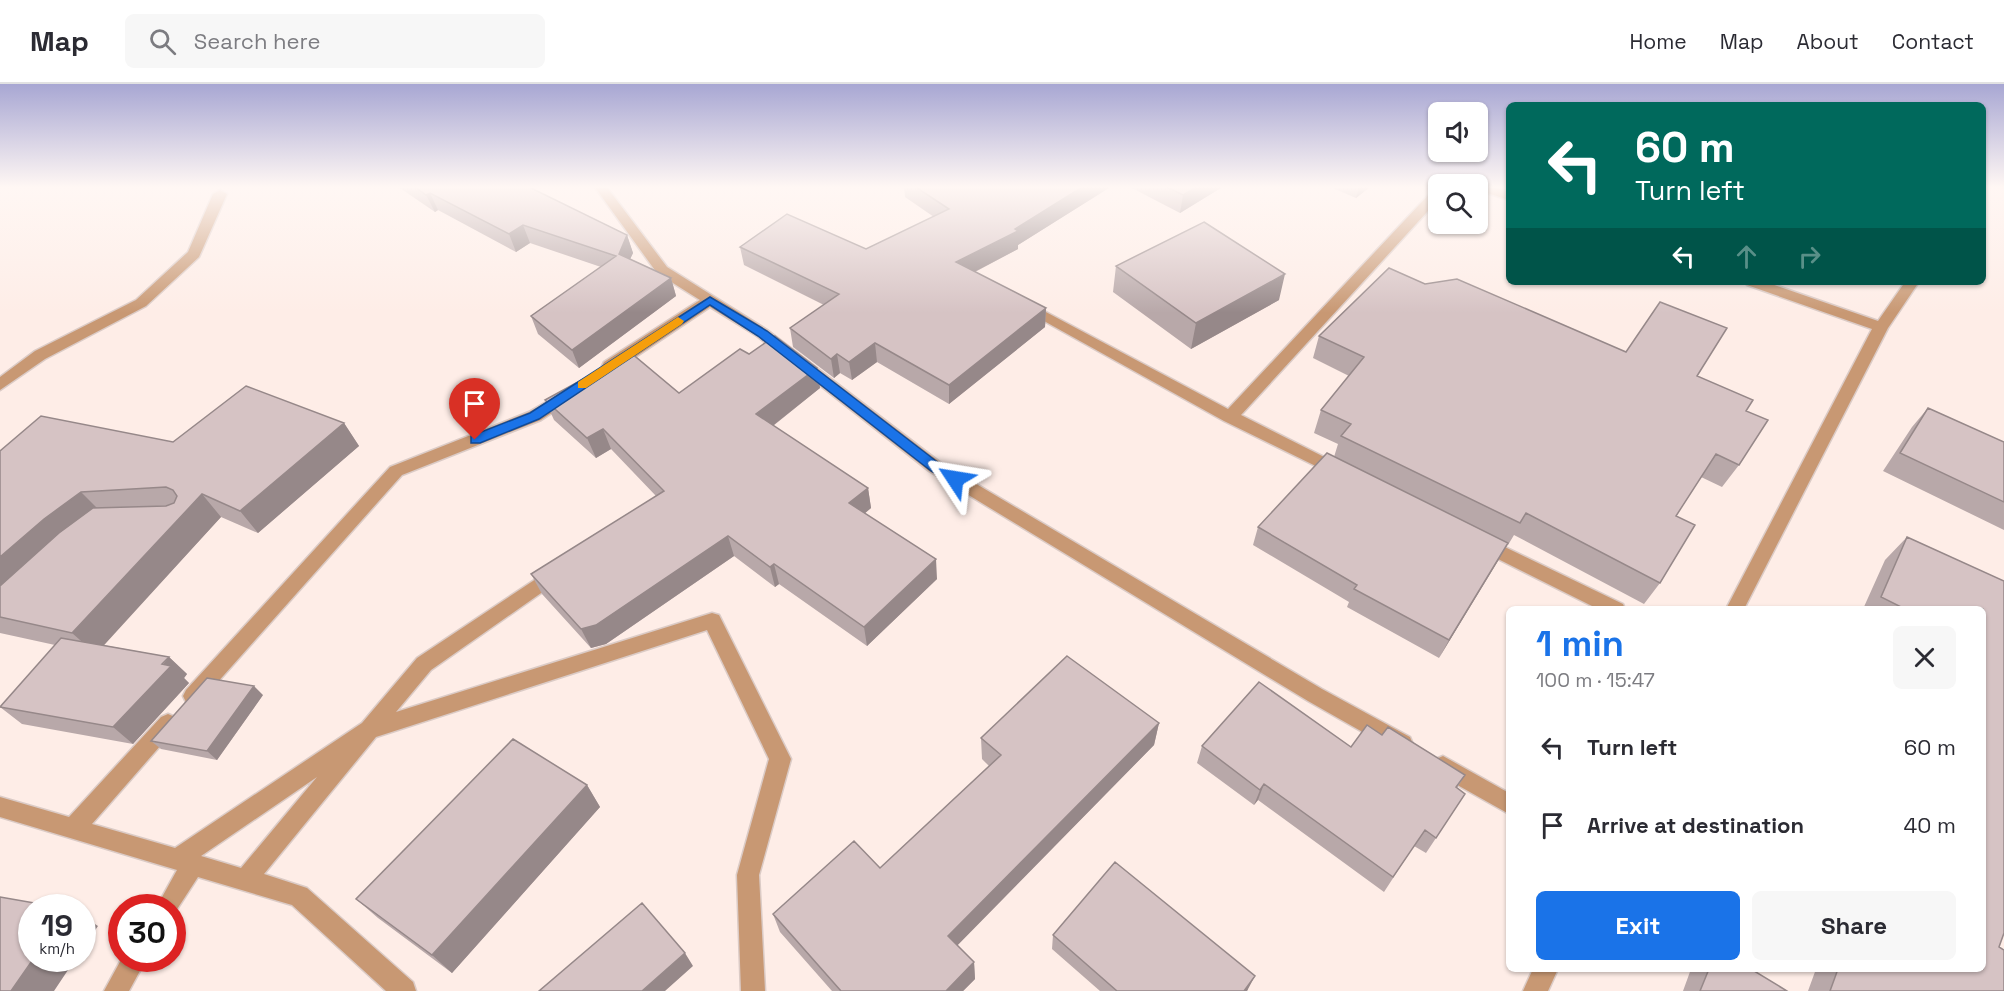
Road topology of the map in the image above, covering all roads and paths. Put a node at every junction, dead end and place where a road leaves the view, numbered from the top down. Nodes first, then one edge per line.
1 (205, 228) edge
2 (631, 228) edge
3 (1405, 228) edge
4 (1761, 285) edge
5 (1910, 285) edge
6 (1010, 298) edge
7 (710, 300) junction
8 (1881, 327) junction
9 (0, 385) edge
10 (1230, 417) junction
11 (1359, 481) edge
12 (1466, 534) edge
13 (574, 560) edge
14 (1610, 606) edge
15 (1737, 606) edge
16 (369, 730) junction
17 (1506, 802) edge
18 (0, 807) edge
19 (73, 829) junction
20 (185, 862) junction
21 (245, 880) junction
22 (172, 894) edge
23 (127, 972) edge
24 (1544, 972) edge
25 (116, 991) edge
26 (404, 991) edge
27 (753, 991) edge
28 (1535, 991) edge

1 - 9 street
2 - 7 street
3 - 10 street
4 - 8 street
5 - 8 street
6 - 10 street
7 - 17 street
7 - 19 street
8 - 15 street
10 - 11 street
12 - 14 street
13 - 16 street
16 - 20 street
16 - 21 street
16 - 27 street
18 - 19 street
19 - 20 street
20 - 21 street
20 - 22 street
21 - 26 street
23 - 25 street
24 - 28 street

